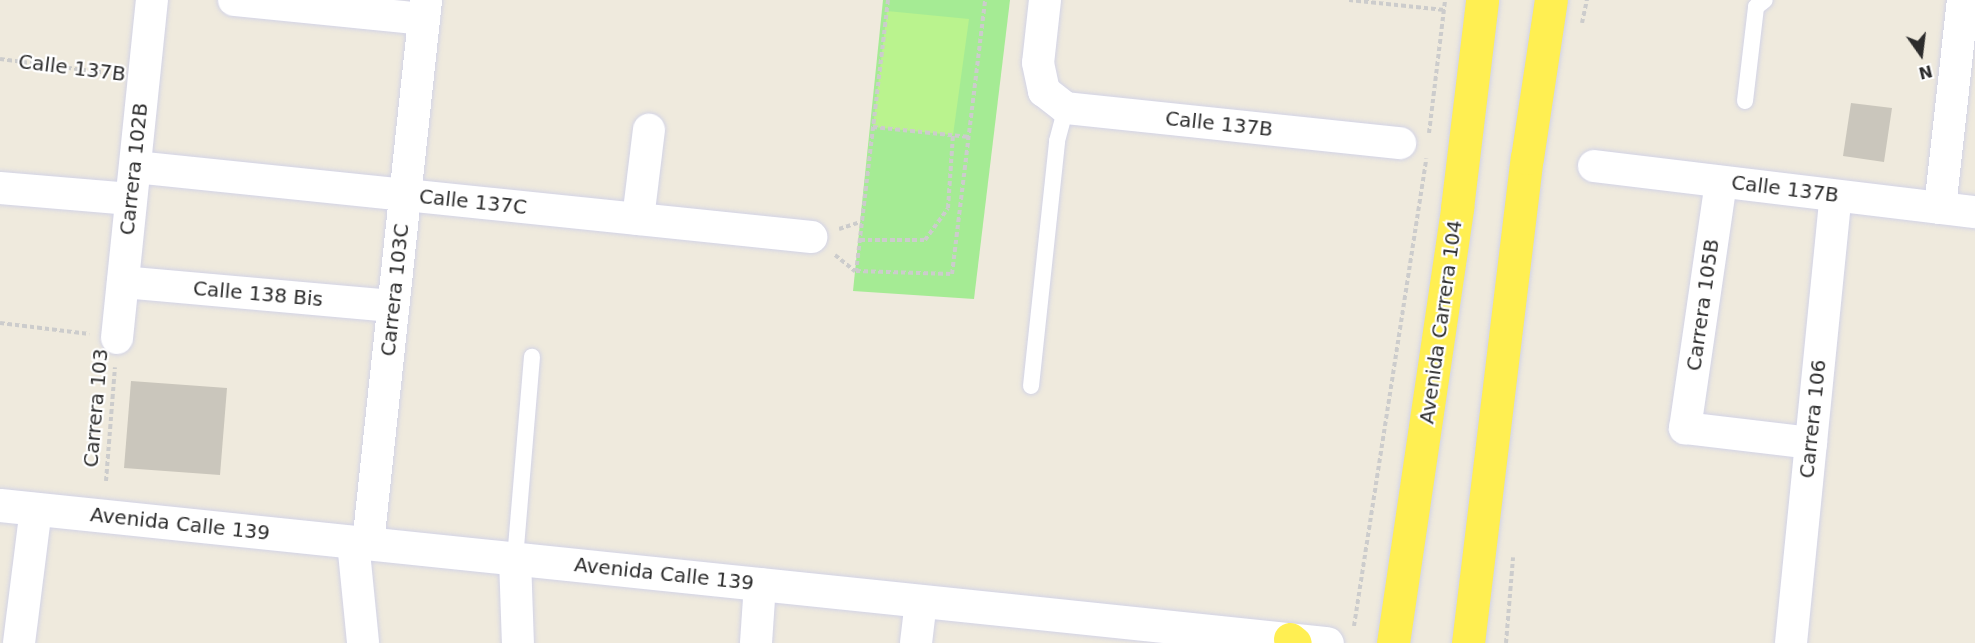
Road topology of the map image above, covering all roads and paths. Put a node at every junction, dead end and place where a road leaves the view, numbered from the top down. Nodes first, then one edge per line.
1 (152, 0) edge
2 (234, 0) edge
3 (888, 0) edge
4 (985, 0) edge
5 (1045, 0) edge
6 (1349, 0) edge
7 (1445, 0) edge
8 (1482, 0) edge
9 (1551, 0) edge
10 (1587, 0) edge
11 (1765, 0) edge
12 (1963, 0) edge
13 (425, 9) edge
14 (1444, 10) junction
15 (1580, 35) dead end
16 (0, 59) edge
17 (144, 78) junction
18 (1055, 100) junction
19 (1745, 101) dead end
20 (873, 127) junction
21 (649, 130) dead end
22 (953, 135) junction
23 (969, 136) junction
24 (1418, 148) junction
25 (1594, 166) dead end
26 (135, 167) junction
27 (1721, 182) junction
28 (0, 188) edge
29 (405, 195) junction
30 (1836, 196) junction
31 (131, 199) junction
32 (1940, 208) junction
33 (1975, 213) edge
34 (638, 219) junction
35 (811, 237) dead end
36 (860, 240) junction
37 (123, 282) junction
38 (393, 306) junction
39 (0, 323) edge
40 (117, 338) junction
41 (532, 357) dead end
42 (1031, 386) dead end
43 (1811, 443) junction
44 (105, 481) dead end
45 (0, 505) edge
46 (36, 509) junction
47 (360, 543) junction
48 (1513, 554) dead end
49 (515, 559) junction
50 (760, 584) junction
51 (921, 601) junction
52 (1340, 638) edge
53 (1287, 641) edge
54 (19, 643) edge
55 (363, 643) edge
56 (518, 643) edge
57 (756, 643) edge
58 (916, 643) edge
59 (1393, 643) edge
60 (1468, 643) edge
61 (1506, 643) edge
62 (1791, 643) edge

1 - 17 street, Carrera 102B
2 - 13 street
3 - 20 path
4 - 23 path
5 - 18 street
6 - 14 path
7 - 14 path
8 - 59 main road, Avenida Carrera 104
9 - 60 main road
10 - 15 path
11 - 19 lane
12 - 32 street
13 - 29 street, Carrera 103C
14 - 24 path
16 - 17 path, Calle 137B
17 - 26 street, Carrera 102B
18 - 24 street, Calle 137B
18 - 42 lane
20 - 22 path
20 - 36 path
21 - 34 street
22 - 23 path
22 - 36 path
23 - 36 path
24 - 52 path
25 - 27 street, Calle 137B
26 - 29 street, Calle 137C
26 - 31 street, Carrera 102B
27 - 30 street, Calle 137B
27 - 43 street, Carrera 105B
28 - 31 street
29 - 34 street, Calle 137C
29 - 38 street, Carrera 103C
30 - 32 street, Calle 137B
30 - 43 street, Carrera 106
31 - 37 street, Carrera 102B
32 - 33 street, Calle 137B
34 - 35 street, Calle 137C
37 - 38 street, Calle 138 Bis
37 - 40 street, Carrera 102B
38 - 47 street, Carrera 103C
39 - 40 path
40 - 44 path, Carrera 103
41 - 49 lane
43 - 62 street, Carrera 106
45 - 46 main road, Avenida Calle 139
46 - 47 main road, Avenida Calle 139
46 - 54 street
47 - 49 main road, Avenida Calle 139
47 - 55 street, Carrera 103C
48 - 61 path
49 - 50 main road, Avenida Calle 139
49 - 56 street
50 - 51 main road, Avenida Calle 139
50 - 57 street
51 - 53 main road, Avenida Calle 139
51 - 58 street
52 - 53 main road, Avenida Calle 139

